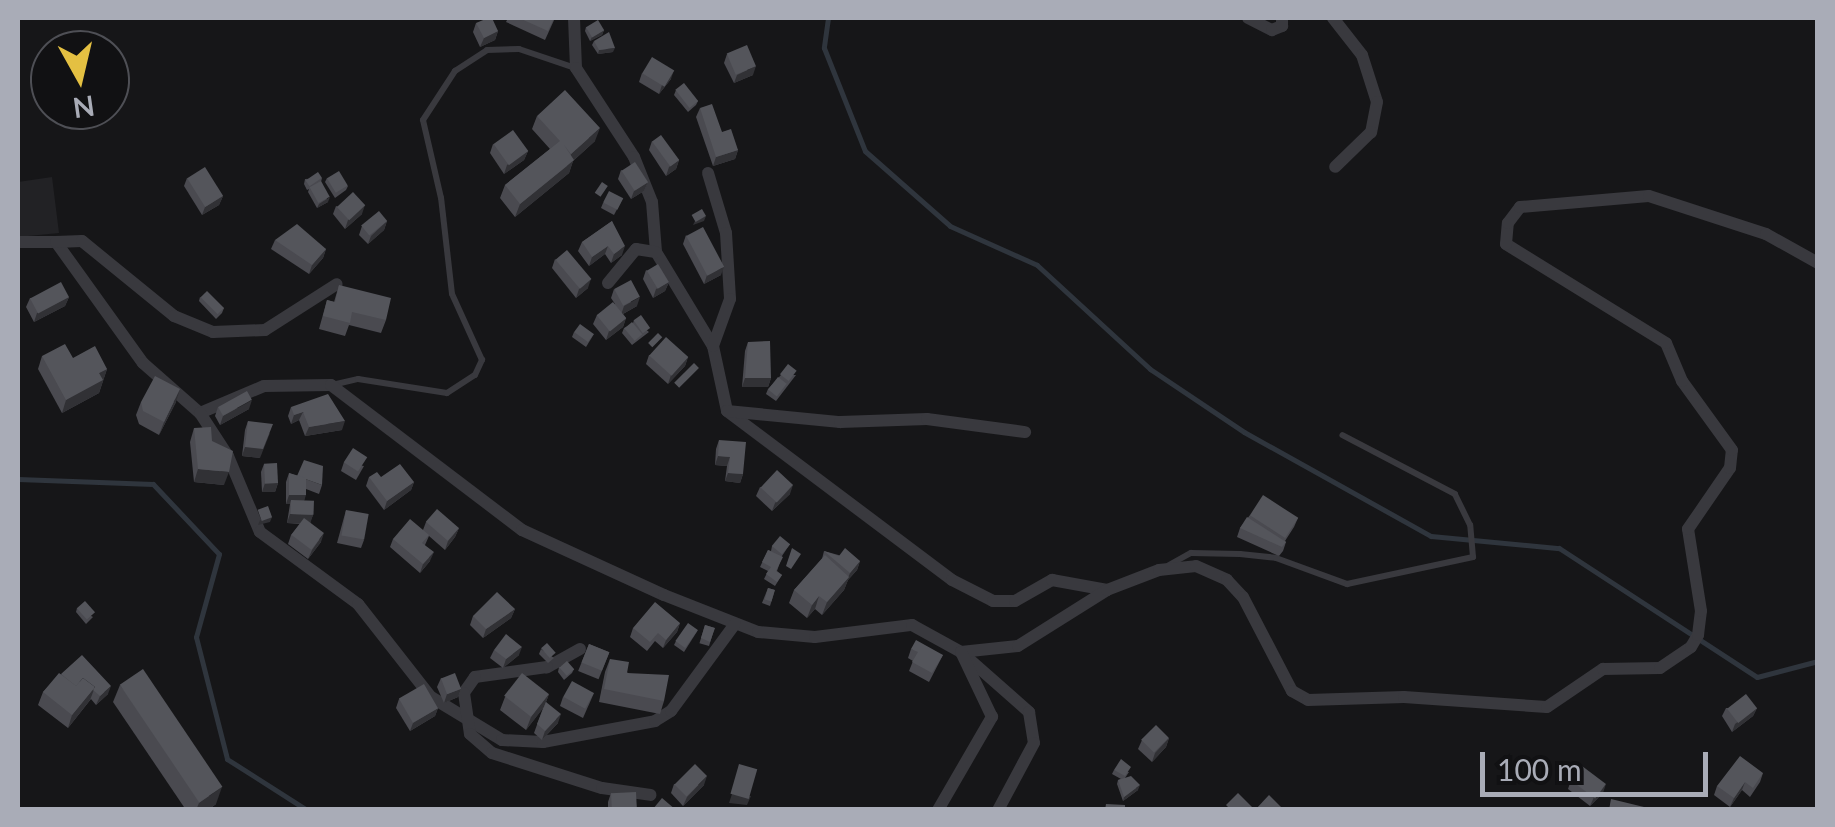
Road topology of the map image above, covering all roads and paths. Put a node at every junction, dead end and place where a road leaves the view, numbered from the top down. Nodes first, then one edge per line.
1 (574, 18) edge
2 (1248, 18) edge
3 (1282, 18) edge
4 (1333, 18) edge
5 (576, 68) junction
6 (1334, 168) dead end
7 (708, 174) dead end
8 (18, 242) edge
9 (56, 242) junction
10 (656, 252) junction
11 (1818, 263) edge
12 (608, 282) dead end
13 (337, 284) edge
14 (713, 346) junction
15 (331, 385) junction
16 (727, 411) junction
17 (200, 414) junction
18 (1025, 432) dead end
19 (1342, 435) dead end
20 (1159, 570) junction
21 (1106, 590) junction
22 (735, 624) junction
23 (580, 649) dead end
24 (960, 652) junction
25 (466, 723) junction
26 (652, 795) dead end
27 (937, 809) edge
28 (998, 810) edge

1 - 5 street
2 - 3 street
4 - 6 street
5 - 10 street
5 - 15 lane
7 - 14 street
8 - 9 street
9 - 13 street
9 - 17 street
10 - 12 street
10 - 14 street
11 - 20 street
14 - 16 street
15 - 17 street
15 - 22 street
16 - 18 street
16 - 21 street
17 - 25 street
19 - 20 lane
20 - 21 street
21 - 24 street
22 - 24 street
22 - 25 street
23 - 25 street
24 - 27 street
24 - 28 street
25 - 26 street

